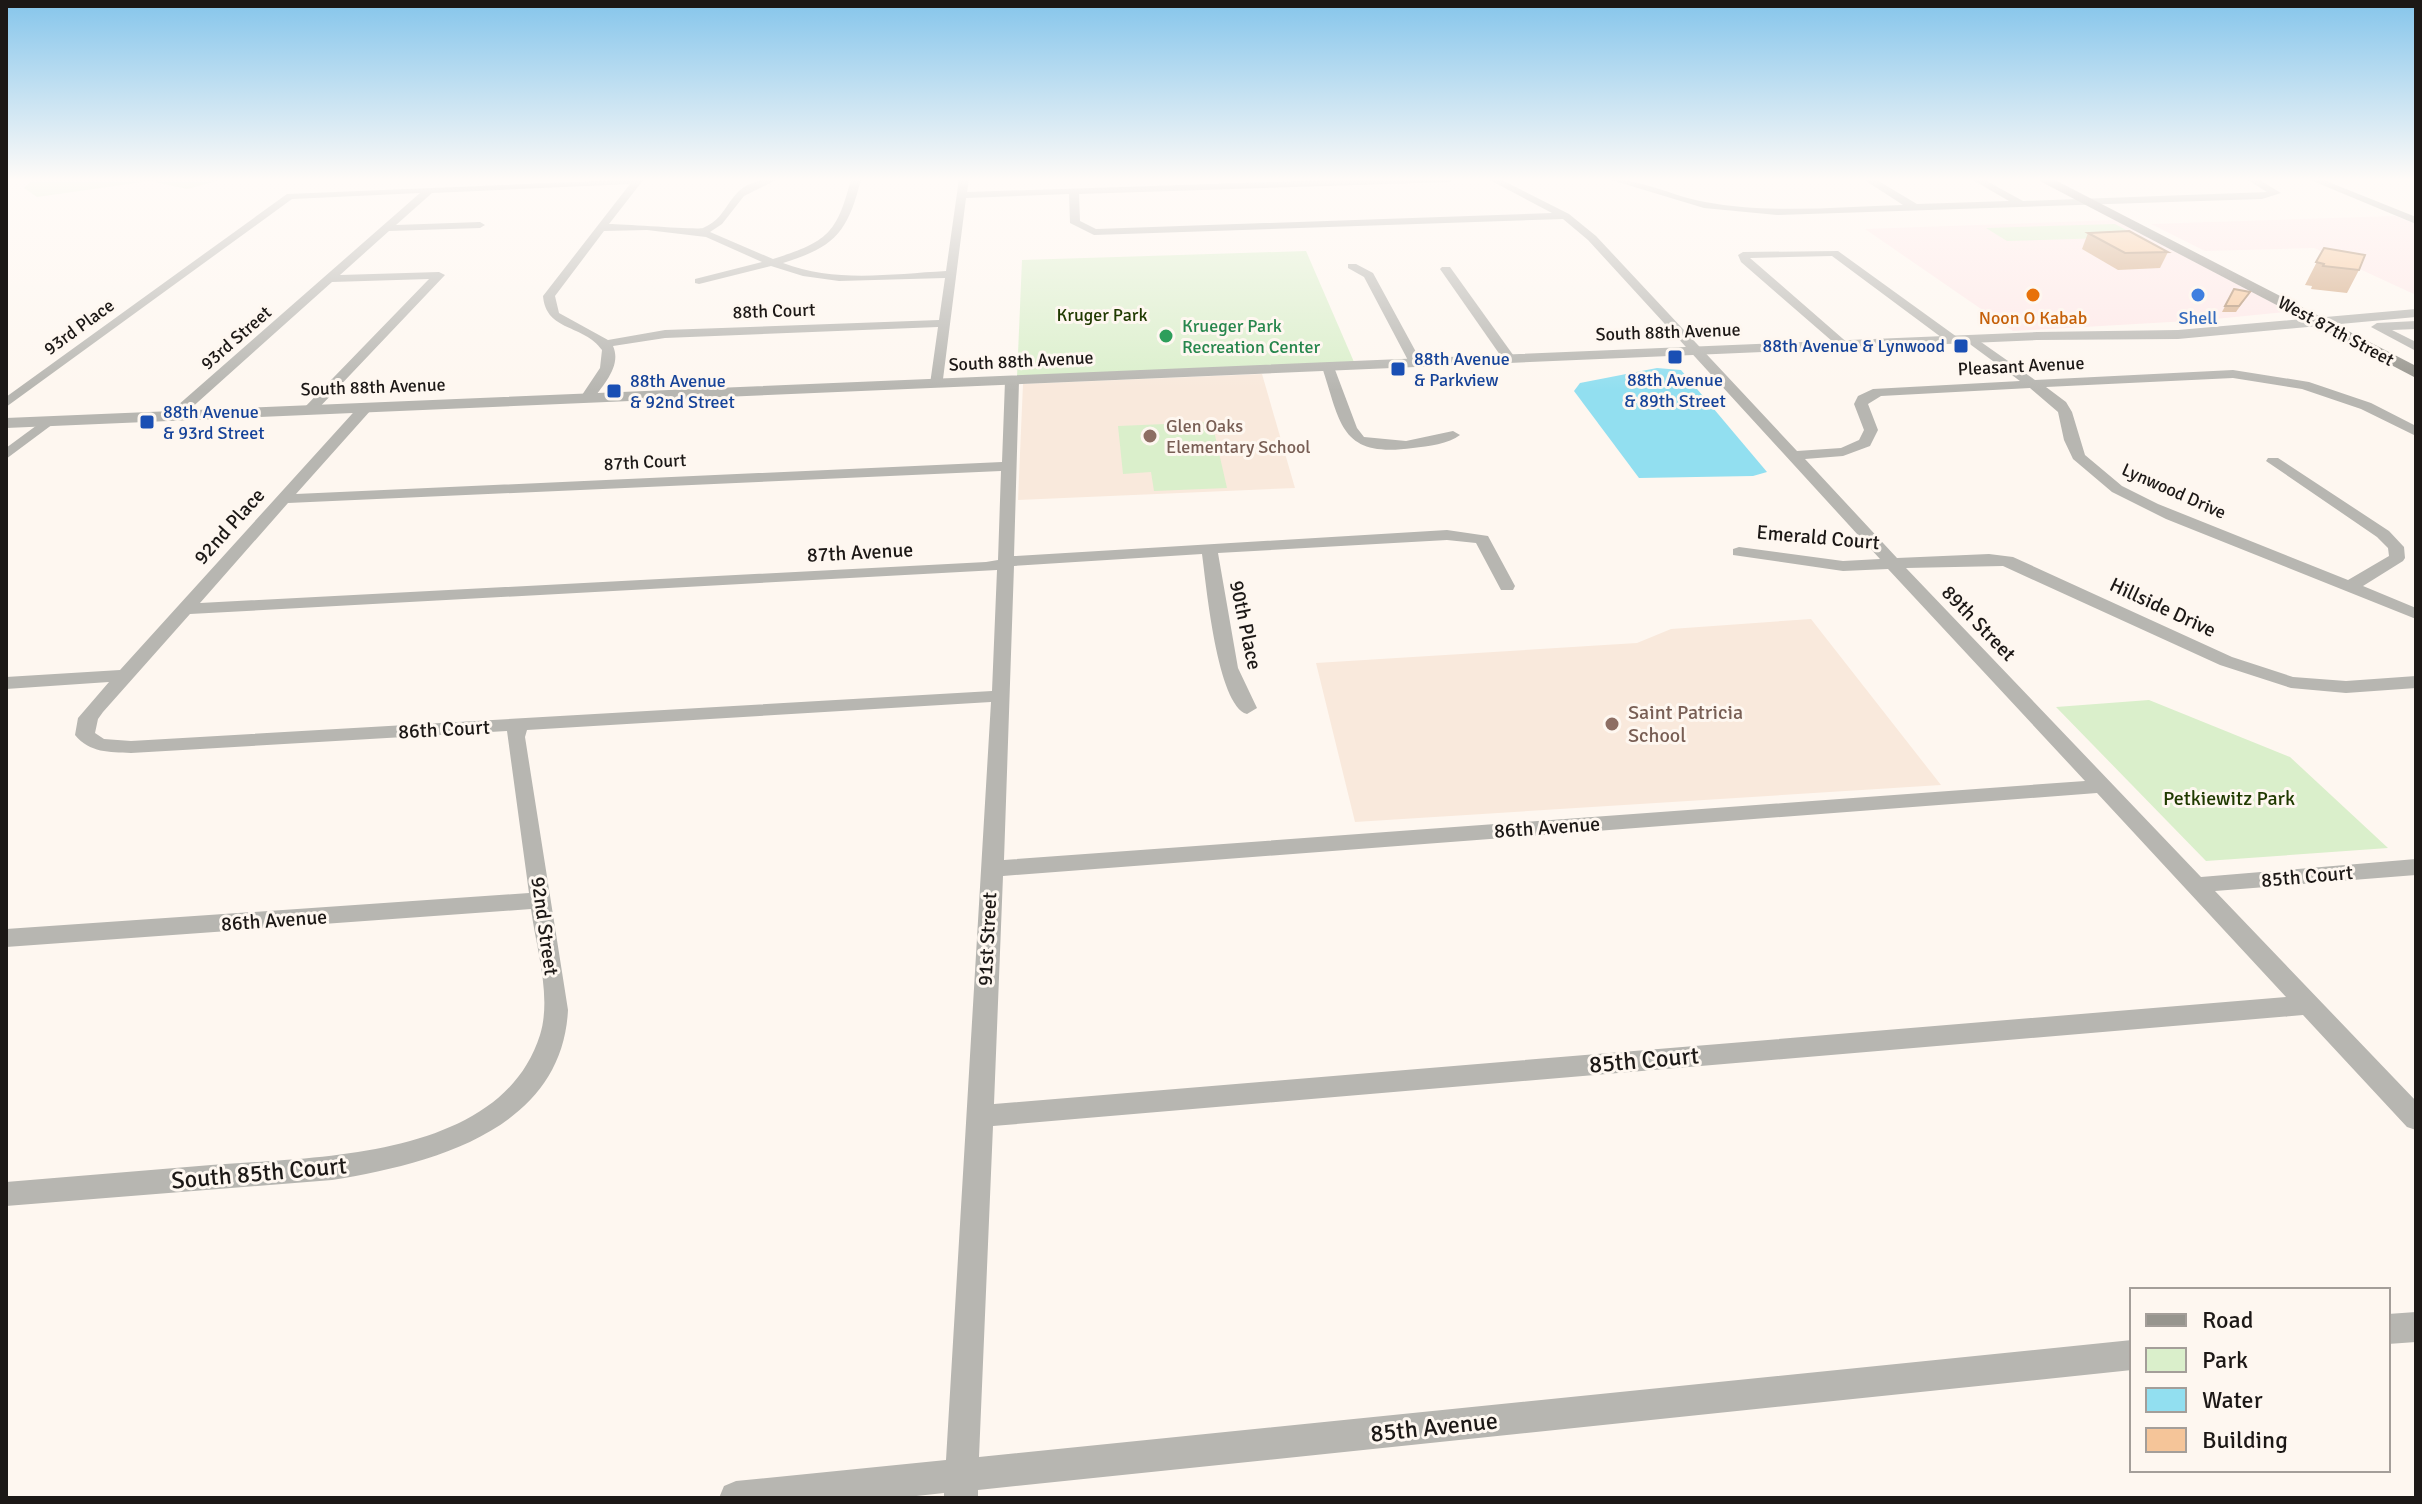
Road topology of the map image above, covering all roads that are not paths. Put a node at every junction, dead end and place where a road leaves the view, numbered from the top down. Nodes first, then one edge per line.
1 (217, 249) edge
2 (362, 249) edge
3 (585, 249) edge
4 (748, 249) edge
5 (810, 249) edge
6 (954, 249) edge
7 (1603, 249) edge
8 (2187, 249) edge
9 (770, 261) junction
10 (1352, 266) dead end
11 (1446, 269) dead end
12 (951, 274) junction
13 (329, 279) junction
14 (699, 281) dead end
15 (2416, 306) edge
16 (2416, 313) edge
17 (2319, 317) junction
18 (945, 323) junction
19 (2416, 325) edge
20 (1971, 339) junction
21 (1953, 340) junction
22 (605, 344) junction
23 (1844, 345) junction
24 (2416, 347) edge
25 (1699, 351) junction
26 (1510, 359) junction
27 (1416, 363) junction
28 (2416, 363) edge
29 (1328, 367) junction
30 (2416, 373) edge
31 (1012, 381) junction
32 (2032, 383) junction
33 (937, 384) junction
34 (587, 398) junction
35 (6, 403) edge
36 (366, 407) junction
37 (309, 410) junction
38 (174, 416) junction
39 (48, 421) junction
40 (6, 423) edge
41 (2416, 432) edge
42 (1453, 435) dead end
43 (6, 455) edge
44 (1793, 456) junction
45 (2273, 461) dead end
46 (1008, 466) junction
47 (283, 499) junction
48 (1209, 549) junction
49 (1739, 552) dead end
50 (1004, 564) junction
51 (1894, 565) junction
52 (1507, 586) dead end
53 (2350, 586) junction
54 (184, 609) junction
55 (2416, 614) edge
56 (126, 675) junction
57 (2416, 682) edge
58 (6, 683) edge
59 (1001, 696) junction
60 (1247, 708) dead end
61 (518, 725) junction
62 (2103, 786) junction
63 (2416, 867) edge
64 (991, 869) junction
65 (2197, 885) junction
66 (541, 900) junction
67 (6, 938) edge
68 (2310, 1005) junction
69 (501, 1110) joint
70 (978, 1116) junction
71 (2416, 1119) edge
72 (6, 1194) edge
73 (2416, 1327) edge
74 (2390, 1329) edge
75 (2130, 1355) edge
76 (962, 1486) edge
77 (736, 1498) edge

1 - 35 street, 93rd Place
2 - 13 street, 93rd Street
3 - 22 street
4 - 9 street
5 - 9 street
6 - 12 street
7 - 25 street, 89th Street
8 - 17 main road, West 87th Street
9 - 12 street
9 - 14 street
10 - 27 street
11 - 26 street
12 - 18 street
13 - 37 street
13 - 38 street, 93rd Street
15 - 17 street, South 88th Avenue
16 - 17 street, South 88th Avenue
17 - 20 street, South 88th Avenue
17 - 28 main road, West 87th Street
17 - 30 main road, West 87th Street
18 - 22 street, 88th Court
18 - 33 street
19 - 24 street
20 - 21 street, South 88th Avenue
20 - 32 street, Lynwood Drive
21 - 23 street, South 88th Avenue
21 - 23 street
22 - 34 street
23 - 25 street, South 88th Avenue
25 - 26 street, South 88th Avenue
25 - 44 street, 89th Street
26 - 27 street, South 88th Avenue
27 - 29 street, South 88th Avenue
29 - 31 street, South 88th Avenue
29 - 42 street
31 - 33 street, South 88th Avenue
31 - 46 street, 91st Street
32 - 41 street, Pleasant Avenue
32 - 44 street, Pleasant Avenue
32 - 53 street, Lynwood Drive
33 - 34 street, South 88th Avenue
34 - 36 street, South 88th Avenue
36 - 37 street, South 88th Avenue
36 - 47 street, 92nd Place
37 - 38 street, South 88th Avenue
38 - 39 street, South 88th Avenue
39 - 40 street, South 88th Avenue
39 - 43 street
44 - 51 street, 89th Street
45 - 53 street
46 - 47 street, 87th Court
46 - 50 street, 91st Street
47 - 54 street, 92nd Place
48 - 50 street, 87th Avenue
48 - 52 street, 87th Avenue
48 - 60 street, 90th Place
49 - 51 street, Emerald Court
50 - 54 street, 87th Avenue
50 - 59 street, 91st Street
51 - 57 street, Hillside Drive
51 - 62 street, 89th Street
53 - 55 street, Lynwood Drive
54 - 56 street, 92nd Place
56 - 58 street
56 - 61 street, 86th Court
59 - 61 street, 86th Court
59 - 64 street, 91st Street
61 - 66 street, 92nd Street
62 - 64 street, 86th Avenue
62 - 65 street, 89th Street
63 - 65 street, 85th Court
64 - 70 street, 91st Street
65 - 68 street, 89th Street
66 - 67 street, 86th Avenue
66 - 69 street, 92nd Street
68 - 70 street, 85th Court
68 - 71 street, 89th Street
69 - 72 street, South 85th Court
70 - 76 street, 91st Street
73 - 74 street
75 - 76 street, 85th Avenue
76 - 77 street, 85th Avenue

